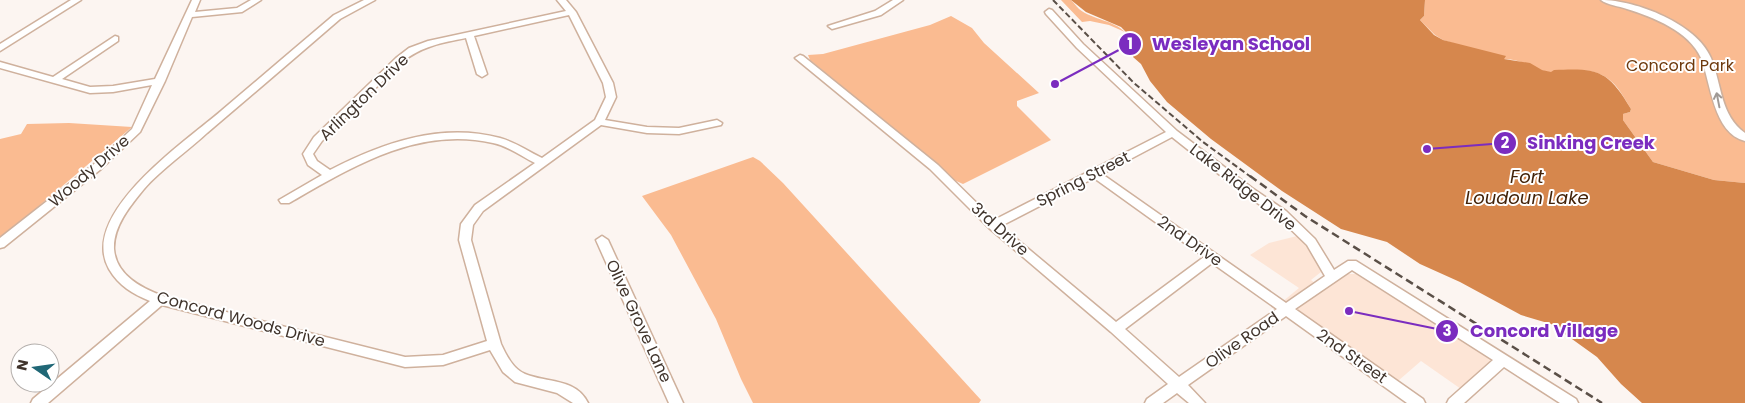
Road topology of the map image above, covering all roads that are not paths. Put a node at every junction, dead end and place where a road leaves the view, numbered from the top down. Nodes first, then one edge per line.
1 (77, 0) edge
2 (196, 0) edge
3 (257, 0) edge
4 (371, 0) edge
5 (561, 0) edge
6 (899, 0) edge
7 (1604, 0) edge
8 (572, 12) junction
9 (1049, 12) dead end
10 (188, 15) junction
11 (832, 26) dead end
12 (469, 35) junction
13 (115, 39) dead end
14 (0, 48) edge
15 (800, 58) dead end
16 (0, 65) edge
17 (482, 74) dead end
18 (54, 80) junction
19 (160, 81) junction
20 (599, 122) junction
21 (717, 122) dead end
22 (1173, 133) junction
23 (1745, 138) edge
24 (543, 163) junction
25 (1094, 173) junction
26 (330, 175) junction
27 (285, 200) dead end
28 (993, 226) junction
29 (602, 240) dead end
30 (0, 244) edge
31 (1212, 257) junction
32 (1332, 278) junction
33 (160, 300) junction
34 (1287, 310) junction
35 (1116, 329) junction
36 (494, 344) junction
37 (1504, 360) junction
38 (1178, 386) junction
39 (38, 403) edge
40 (581, 403) edge
41 (676, 403) edge
42 (1152, 403) edge
43 (1198, 403) edge
44 (1418, 403) edge
45 (1454, 403) edge
46 (1571, 403) edge

1 - 14 street
2 - 10 street, Woody Drive
3 - 10 street
4 - 33 street, Concord Woods Drive
5 - 8 street
6 - 11 street
23 -> 7 street
8 - 12 street, Arlington Drive
8 - 20 street
9 - 22 street, Lake Ridge Drive
10 - 19 street, Woody Drive
12 - 17 street
12 - 26 street, Arlington Drive
13 - 18 street
15 - 28 street, 3rd Drive
16 - 18 street
18 - 19 street
19 - 30 street, Woody Drive
20 - 21 street
20 - 24 street
22 - 25 street, Spring Street
22 - 32 street, Lake Ridge Drive
24 - 26 street
24 - 36 street
25 - 28 street, Spring Street
25 - 31 street, 2nd Drive
26 - 27 street
28 - 35 street, 3rd Drive
29 - 41 street, Olive Grove Lane
31 - 34 street, 2nd Drive
31 - 35 street
32 - 34 street, Olive Road
32 - 37 street
33 - 36 street, Concord Woods Drive
33 - 39 street
34 - 38 street, Olive Road
34 - 44 street, 2nd Street
35 - 38 street, 3rd Drive
36 - 40 street
37 - 45 street
37 - 46 street
38 - 42 street, Olive Road
38 - 43 street, 3rd Drive

